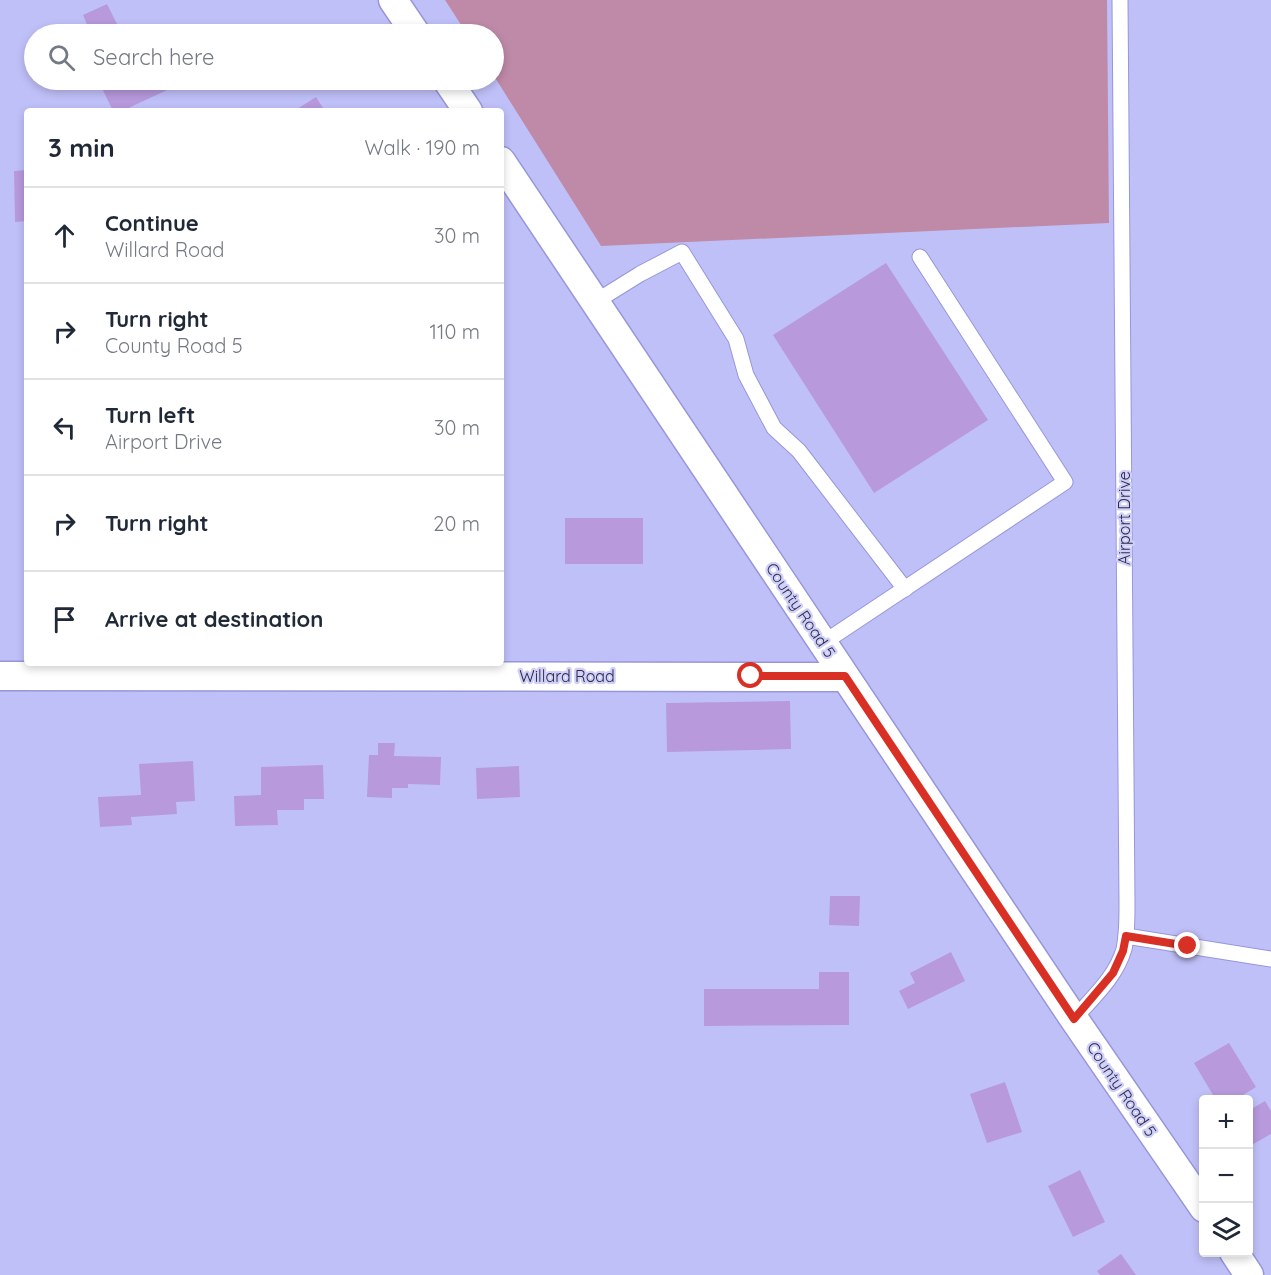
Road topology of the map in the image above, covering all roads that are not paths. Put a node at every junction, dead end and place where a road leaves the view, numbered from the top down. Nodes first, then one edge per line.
1 (393, 0) edge
2 (1120, 0) edge
3 (409, 24) edge
4 (454, 90) edge
5 (466, 108) edge
6 (504, 166) edge
7 (920, 257) dead end
8 (595, 302) junction
9 (905, 589) junction
10 (823, 644) junction
11 (0, 676) edge
12 (845, 676) junction
13 (1126, 936) junction
14 (1271, 959) edge
15 (1074, 1019) junction
16 (1200, 1203) edge
17 (1237, 1257) edge
18 (1249, 1275) edge

1 - 3 street
2 - 13 lane, Airport Drive
4 - 5 street
6 - 8 street, County Road 5
7 - 9 lane
8 - 9 lane
8 - 10 street, County Road 5
9 - 10 lane
10 - 12 street, County Road 5
11 - 12 street, Willard Road
12 - 15 street, County Road 5
13 - 14 lane
13 - 15 lane, Airport Drive
15 - 16 street, County Road 5
17 - 18 street

